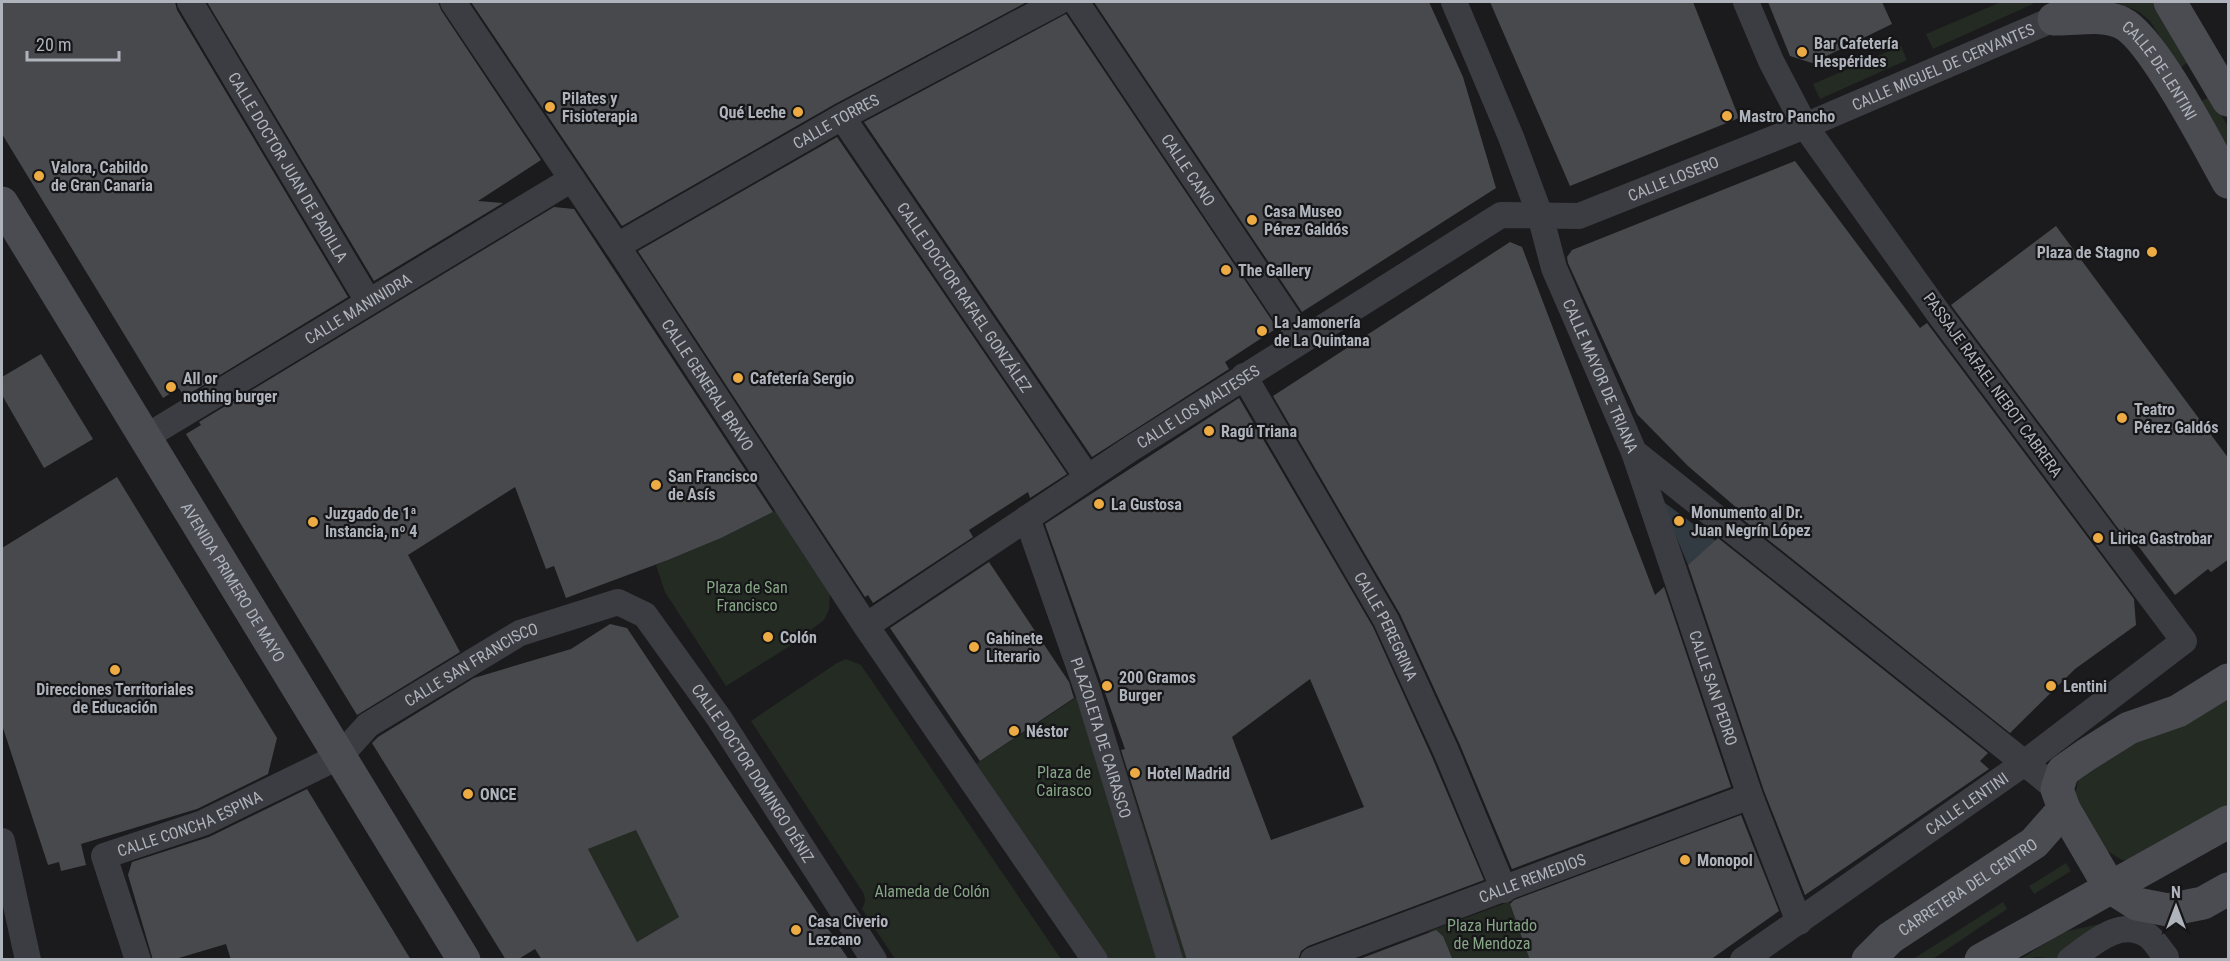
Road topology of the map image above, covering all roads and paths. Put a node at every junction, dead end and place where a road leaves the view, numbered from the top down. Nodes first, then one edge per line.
1 (190, 2) edge
2 (453, 2) edge
3 (1058, 2) edge
4 (1076, 2) edge
5 (1454, 2) edge
6 (1746, 2) edge
7 (2170, 2) edge
8 (2067, 10) edge
9 (2229, 100) edge
10 (842, 117) junction
11 (1805, 126) junction
12 (572, 178) junction
13 (2229, 182) edge
14 (2, 203) edge
15 (1540, 215) junction
16 (617, 246) junction
17 (368, 301) junction
18 (1302, 339) junction
19 (1244, 375) junction
20 (144, 438) junction
21 (1634, 452) junction
22 (1087, 477) junction
23 (1027, 518) junction
24 (618, 602) joint
25 (866, 626) junction
26 (2184, 641) joint
27 (2229, 654) edge
28 (2229, 680) edge
29 (2129, 728) junction
30 (340, 756) junction
31 (2024, 764) junction
32 (1750, 796) junction
33 (2060, 799) junction
34 (2229, 822) edge
35 (2, 841) edge
36 (2109, 886) junction
37 (2229, 889) edge
38 (1504, 890) junction
39 (2168, 910) junction
40 (1799, 922) junction
41 (2167, 958) edge
42 (28, 960) edge
43 (138, 960) edge
44 (464, 960) edge
45 (874, 960) edge
46 (1095, 960) edge
47 (1170, 960) edge
48 (1313, 960) edge
49 (1743, 960) edge
50 (1868, 960) edge
51 (1981, 960) edge
52 (2070, 960) edge

1 - 17 street, CALLE DOCTOR JUAN DE PADILLA
2 - 12 street, CALLE GENERAL BRAVO
3 - 10 street, CALLE TORRES
4 - 18 street, CALLE CANO
5 - 15 street, CALLE MAYOR DE TRIANA
6 - 11 street, PASSAJE RAFAEL NEBOT CABRERA
7 - 9 street
8 - 11 street, CALLE MIGUEL DE CERVANTES
8 - 13 street, CALLE DE LENTINI
10 - 16 street, CALLE TORRES
10 - 22 street, CALLE DOCTOR RAFAEL GONZÁLEZ
11 - 15 street, CALLE LOSERO
11 - 26 street, PASSAJE RAFAEL NEBOT CABRERA
12 - 16 street, CALLE GENERAL BRAVO
12 - 17 street, CALLE MANINIDRA
14 - 20 street, AVENIDA PRIMERO DE MAYO
15 - 18 street, CALLE LOS MALTESES
15 - 21 street, CALLE MAYOR DE TRIANA
16 - 25 street, CALLE GENERAL BRAVO
17 - 20 street, CALLE MANINIDRA
18 - 19 street, CALLE LOS MALTESES
19 - 22 street, CALLE LOS MALTESES
19 - 38 street, CALLE PEREGRINA
20 - 30 street, AVENIDA PRIMERO DE MAYO
21 - 31 street, CALLE MAYOR DE TRIANA
21 - 32 street, CALLE SAN PEDRO
22 - 23 street, CALLE LOS MALTESES
23 - 25 street, CALLE LOS MALTESES
23 - 47 street, PLAZOLETA DE CAIRASCO
24 - 30 street, CALLE SAN FRANCISCO
24 - 45 street, CALLE DOCTOR DOMINGO DÉNIZ
25 - 46 street, CALLE GENERAL BRAVO
26 - 31 street, CALLE LENTINI
27 - 29 street
28 - 29 street
29 - 33 street, CARRETERA DEL CENTRO
30 - 43 street, CALLE CONCHA ESPINA
30 - 44 street, AVENIDA PRIMERO DE MAYO
31 - 33 street, CALLE MAYOR DE TRIANA
31 - 40 street, CALLE LENTINI
32 - 38 street, CALLE REMEDIOS
32 - 40 street, CALLE SAN PEDRO
33 - 36 street
33 - 50 street, CARRETERA DEL CENTRO
34 - 36 street
35 - 42 street
36 - 39 street
36 - 51 street
37 - 39 street
38 - 48 street, CALLE REMEDIOS
39 - 41 street
40 - 49 street, CALLE LENTINI
41 - 52 street

